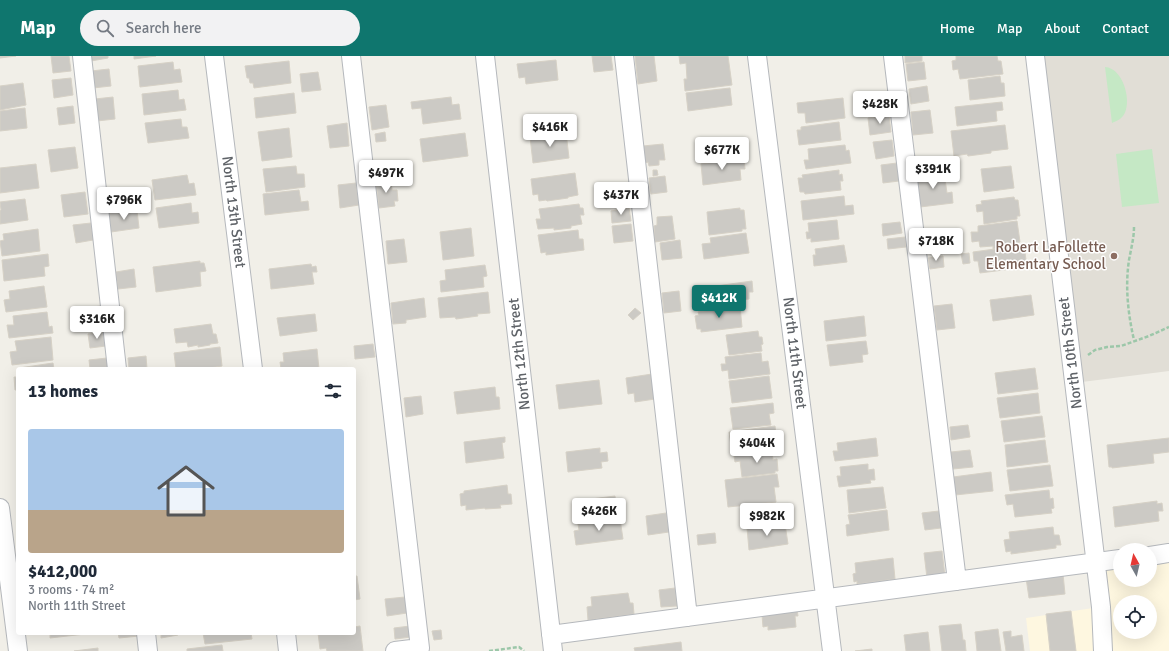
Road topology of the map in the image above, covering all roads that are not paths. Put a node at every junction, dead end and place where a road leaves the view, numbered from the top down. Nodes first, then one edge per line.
1 (82, 56) edge
2 (214, 56) edge
3 (351, 56) edge
4 (485, 56) edge
5 (624, 56) edge
6 (757, 56) edge
7 (892, 56) edge
8 (1035, 56) edge
9 (117, 367) edge
10 (253, 367) edge
11 (0, 508) edge
12 (1169, 553) edge
13 (1157, 555) edge
14 (1113, 560) edge
15 (1095, 562) junction
16 (957, 581) junction
17 (825, 598) junction
18 (688, 617) junction
19 (146, 635) edge
20 (286, 635) edge
21 (552, 643) edge
22 (18, 651) edge
23 (148, 651) edge
24 (288, 651) edge
25 (394, 651) edge
26 (832, 651) edge
27 (1103, 651) edge

1 - 9 street
2 - 10 street, North 13th Street
3 - 25 street
4 - 21 street, North 12th Street
5 - 18 street
6 - 17 street, North 11th Street
7 - 16 street
8 - 15 street, North 10th Street
11 - 22 street
12 - 13 street
14 - 15 street
15 - 16 street
15 - 27 street, North 10th Street
16 - 17 street
17 - 18 street
17 - 26 street, North 11th Street
18 - 21 street
19 - 23 street
20 - 24 street

